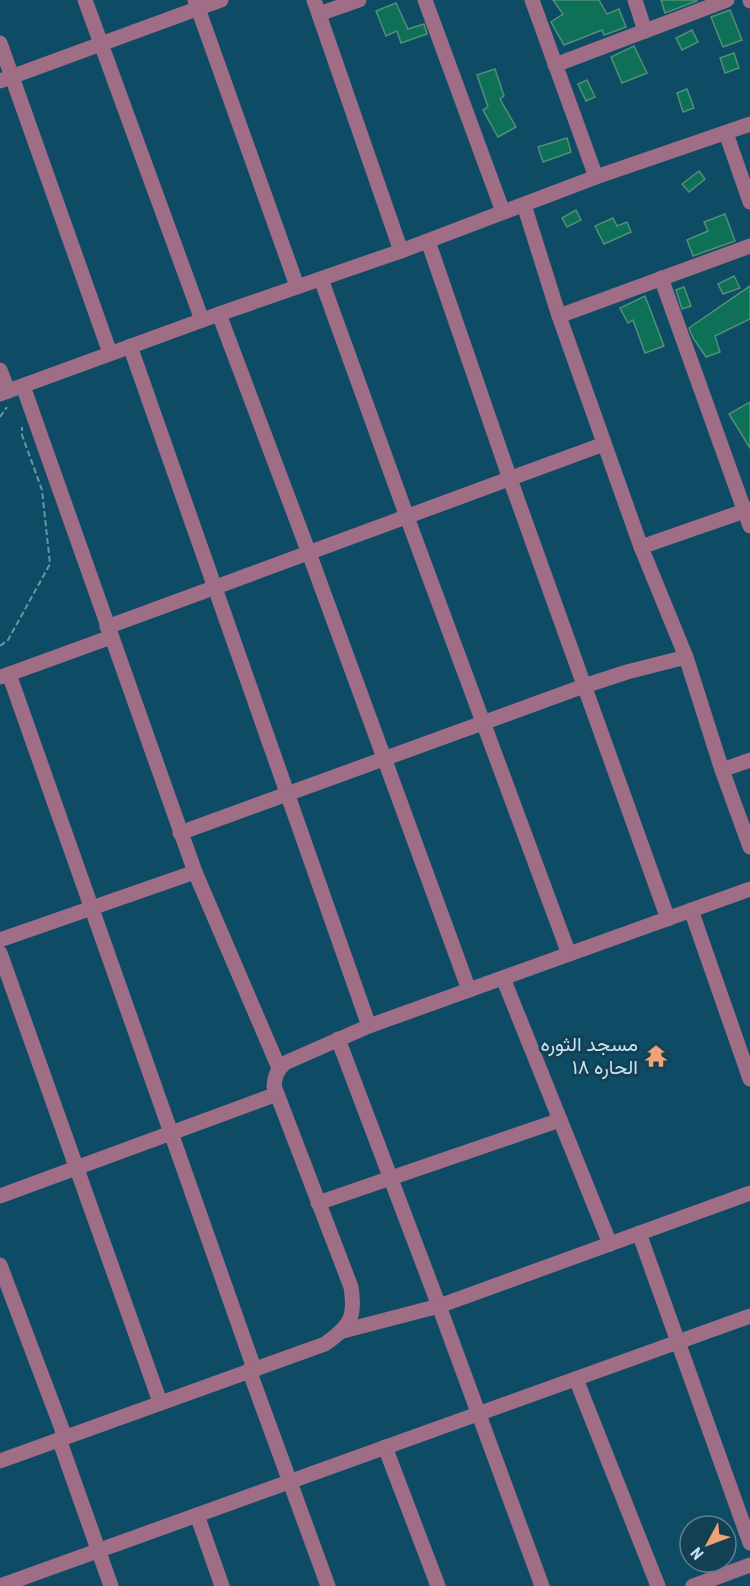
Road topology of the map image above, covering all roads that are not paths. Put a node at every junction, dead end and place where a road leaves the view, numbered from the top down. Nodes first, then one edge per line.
1 (85, 0) edge
2 (221, 0) edge
3 (359, 0) edge
4 (425, 0) edge
5 (532, 0) edge
6 (635, 0) edge
7 (727, 0) edge
8 (196, 4) edge
9 (316, 7) edge
10 (645, 31) junction
11 (0, 43) edge
12 (101, 44) junction
13 (555, 65) junction
14 (7, 79) edge
15 (750, 124) edge
16 (726, 133) junction
17 (596, 177) junction
18 (750, 202) edge
19 (524, 205) junction
20 (503, 212) junction
21 (428, 241) junction
22 (750, 246) edge
23 (400, 251) junction
24 (661, 278) junction
25 (321, 279) junction
26 (297, 286) junction
27 (219, 314) junction
28 (559, 316) junction
29 (202, 320) junction
30 (130, 346) junction
31 (110, 353) junction
32 (0, 370) edge
33 (23, 386) junction
34 (4, 392) edge
35 (604, 444) junction
36 (510, 479) junction
37 (747, 510) edge
38 (407, 517) junction
39 (750, 526) edge
40 (642, 547) junction
41 (309, 552) junction
42 (214, 587) junction
43 (109, 632) junction
44 (686, 657) junction
45 (5, 675) edge
46 (584, 686) junction
47 (483, 722) junction
48 (384, 758) junction
49 (750, 760) edge
50 (722, 770) junction
51 (287, 794) junction
52 (180, 833) junction
53 (750, 847) edge
54 (195, 872) junction
55 (750, 889) edge
56 (92, 908) junction
57 (691, 910) junction
58 (668, 919) junction
59 (0, 940) edge
60 (0, 953) edge
61 (569, 954) junction
62 (503, 978) junction
63 (469, 990) junction
64 (369, 1026) junction
65 (338, 1039) junction
66 (745, 1047) edge
67 (279, 1068) junction
68 (750, 1079) edge
69 (277, 1094) junction
70 (560, 1120) junction
71 (171, 1133) junction
72 (76, 1168) junction
73 (389, 1178) junction
74 (750, 1193) edge
75 (0, 1196) edge
76 (318, 1203) junction
77 (639, 1233) junction
78 (610, 1244) junction
79 (0, 1265) edge
80 (439, 1306) junction
81 (750, 1316) edge
82 (343, 1330) junction
83 (678, 1342) junction
84 (251, 1369) junction
85 (576, 1379) junction
86 (160, 1402) junction
87 (478, 1414) junction
88 (62, 1438) junction
89 (385, 1447) junction
90 (0, 1461) edge
91 (290, 1482) junction
92 (197, 1515) junction
93 (750, 1543) edge
94 (98, 1550) junction
95 (750, 1565) edge
96 (1, 1586) edge
97 (111, 1586) edge
98 (222, 1586) edge
99 (328, 1586) edge
100 (438, 1586) edge
101 (542, 1586) edge
102 (658, 1586) edge
103 (693, 1586) edge

1 - 12 street
2 - 8 street
3 - 9 street
4 - 20 street
5 - 13 street
6 - 10 street
7 - 10 street
8 - 12 street
8 - 26 street
9 - 23 street
10 - 13 street
11 - 14 street
12 - 14 street
12 - 29 street
13 - 17 street
14 - 31 street
15 - 16 street
16 - 17 street
16 - 18 street
17 - 19 street
19 - 20 street
19 - 28 street
20 - 21 street
21 - 23 street
21 - 36 street
22 - 24 street
23 - 25 street
24 - 28 street
24 - 37 street
25 - 26 street
25 - 38 street
26 - 27 street
27 - 29 street
27 - 41 street
28 - 35 street
29 - 30 street
30 - 31 street
30 - 42 street
31 - 33 street
32 - 34 street
33 - 34 street
33 - 43 street
35 - 36 street
35 - 40 street
36 - 38 street
36 - 46 street
37 - 39 street
37 - 40 street
38 - 41 street
38 - 47 street
40 - 44 street
41 - 42 street
41 - 48 street
42 - 43 street
42 - 51 street
43 - 45 street
43 - 52 street
44 - 46 street
44 - 50 street
45 - 56 street
46 - 47 street
46 - 58 street
47 - 48 street
47 - 61 street
48 - 51 street
48 - 63 street
49 - 50 street
50 - 53 street
51 - 52 street
51 - 64 street
52 - 54 street
54 - 56 street
54 - 67 street
55 - 57 street
56 - 59 street
56 - 71 street
57 - 58 street
57 - 66 street
58 - 61 street
60 - 72 street
61 - 62 street
62 - 63 street
62 - 70 street
63 - 64 street
64 - 65 street
65 - 67 street
65 - 73 street
66 - 68 street
67 - 69 street
69 - 71 street
69 - 76 street
70 - 73 street
70 - 78 street
71 - 72 street
71 - 84 street
72 - 75 street
72 - 86 street
73 - 76 street
73 - 80 street
74 - 77 street
76 - 82 street
77 - 78 street
77 - 83 street
78 - 80 street
79 - 88 street
80 - 82 street
80 - 87 street
81 - 83 street
82 - 84 street
83 - 85 street
83 - 93 street
84 - 86 street
84 - 91 street
85 - 87 street
85 - 102 street
86 - 88 street
87 - 89 street
87 - 101 street
88 - 90 street
88 - 94 street
89 - 91 street
89 - 100 street
91 - 92 street
91 - 99 street
92 - 94 street
92 - 98 street
94 - 96 street
94 - 97 street
95 - 103 street

